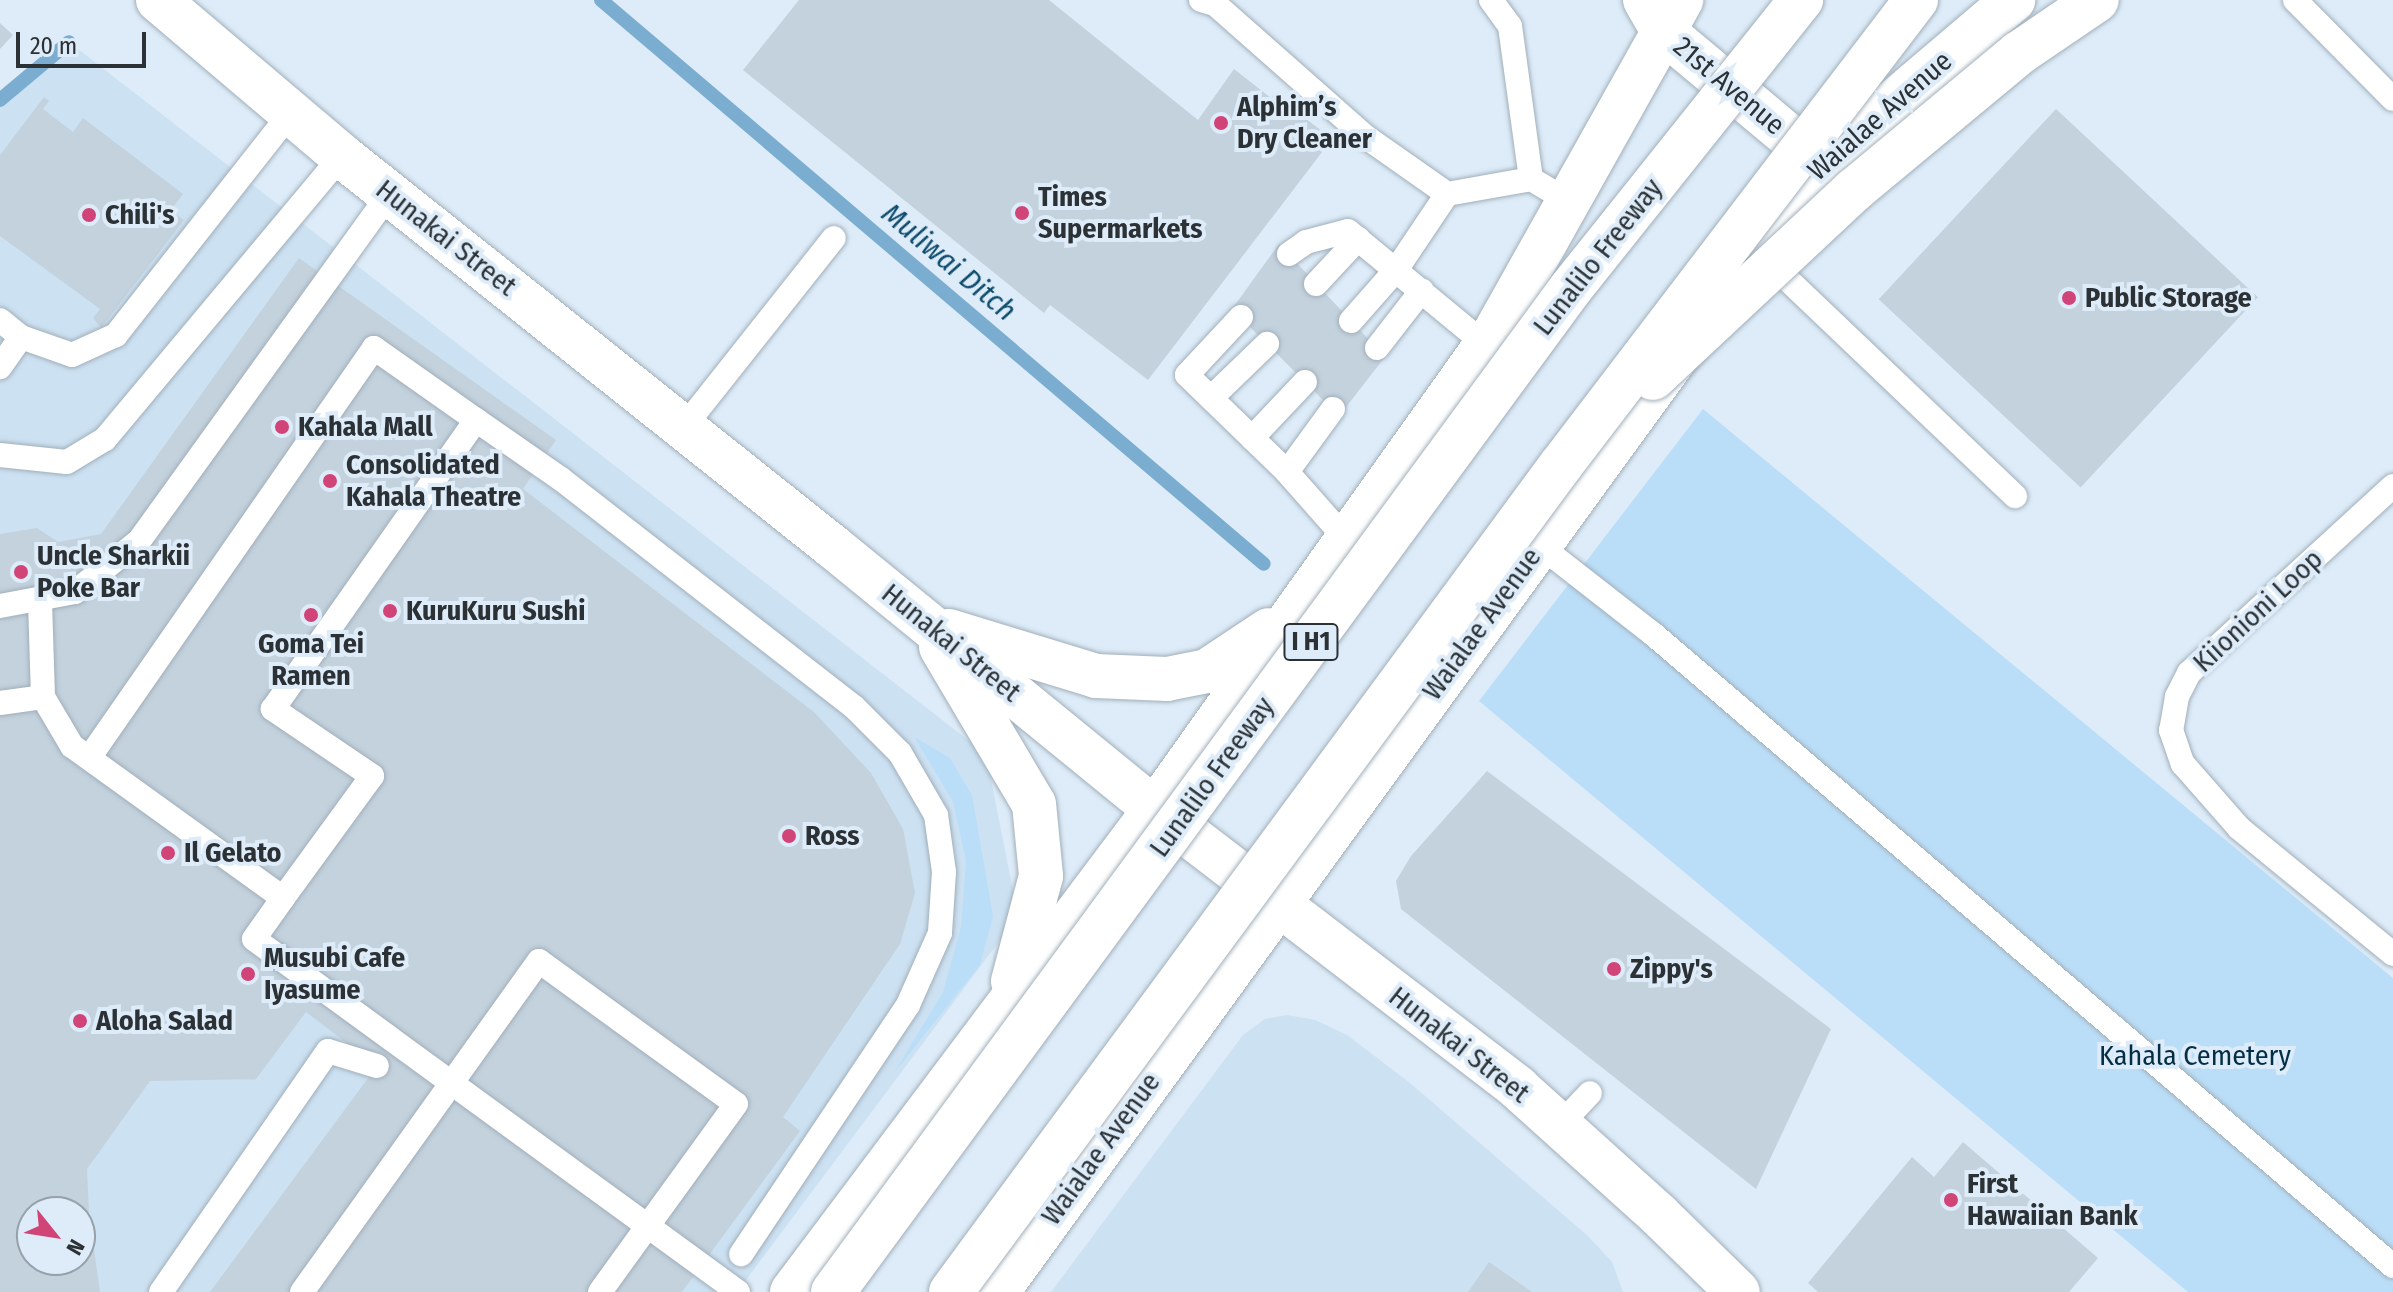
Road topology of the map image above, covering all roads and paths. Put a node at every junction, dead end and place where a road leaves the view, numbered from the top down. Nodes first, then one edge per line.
1 (158, 0) edge
2 (1201, 0) edge
3 (1770, 0) edge
4 (1801, 0) edge
5 (1916, 0) edge
6 (2097, 0) edge
7 (2295, 0) edge
8 (2011, 1) edge
9 (1500, 3) edge
10 (1663, 10) edge
11 (2393, 99) edge
12 (291, 113) junction
13 (342, 156) junction
14 (1822, 164) junction
15 (1531, 179) junction
16 (390, 193) junction
17 (1447, 194) junction
18 (1570, 202) junction
19 (834, 238) dead end
20 (1358, 239) junction
21 (1755, 249) junction
22 (1289, 254) dead end
23 (1396, 270) junction
24 (1316, 284) dead end
25 (1571, 288) junction
26 (1422, 290) junction
27 (1241, 317) dead end
28 (0, 320) edge
29 (1351, 321) dead end
30 (21, 337) junction
31 (1267, 344) dead end
32 (1486, 345) junction
33 (1377, 348) dead end
34 (0, 367) edge
35 (1305, 382) dead end
36 (1211, 398) junction
37 (1333, 409) dead end
38 (476, 420) junction
39 (684, 427) junction
40 (1252, 438) junction
41 (0, 455) edge
42 (1561, 465) junction
43 (1287, 472) junction
44 (2393, 486) edge
45 (2015, 496) dead end
46 (1346, 539) junction
47 (1539, 545) junction
48 (40, 600) junction
49 (0, 606) edge
50 (1290, 616) junction
51 (928, 625) junction
52 (43, 697) junction
53 (0, 703) edge
54 (89, 758) junction
55 (1155, 809) junction
56 (283, 898) junction
57 (1277, 906) junction
58 (2393, 954) edge
59 (1007, 1002) junction
60 (377, 1066) dead end
61 (451, 1082) junction
62 (1590, 1093) dead end
63 (1559, 1126) junction
64 (647, 1226) junction
65 (741, 1254) dead end
66 (2393, 1266) edge
67 (161, 1292) edge
68 (302, 1292) edge
69 (600, 1292) edge
70 (738, 1292) edge
71 (792, 1292) edge
72 (833, 1292) edge
73 (951, 1292) edge
74 (997, 1292) edge
75 (1738, 1292) edge

1 - 12 main road, Hunakai Street
2 - 17 lane
3 - 25 main road, bridge
4 - 25 main road, Lunalilo Freeway / I H1, bridge
5 - 42 main road, bridge
6 - 42 main road, bridge
7 - 11 lane
8 - 14 main road, Waialae Avenue
9 - 15 lane
10 - 14 main road, 21st Avenue
10 - 18 main road
12 - 13 main road, Hunakai Street
12 - 30 lane
13 - 16 main road, Hunakai Street
13 - 41 lane
14 - 21 main road, Waialae Avenue
15 - 17 lane
15 - 18 lane
16 - 39 main road, Hunakai Street
16 - 48 lane
17 - 23 lane
18 - 32 main road
19 - 39 lane
20 - 22 lane
20 - 23 lane
20 - 24 lane
21 - 45 lane
21 - 47 main road, Waialae Avenue
23 - 26 lane
23 - 29 lane
25 - 72 main road, Lunalilo Freeway / I H1, bridge
26 - 32 lane
26 - 33 lane
27 - 36 lane
28 - 30 lane
30 - 34 lane
31 - 36 lane
32 - 46 main road
35 - 40 lane
36 - 40 lane
37 - 43 lane
38 - 54 lane
38 - 56 lane
38 - 65 lane
39 - 51 main road, Hunakai Street
40 - 43 lane
42 - 73 main road, bridge
43 - 46 lane
44 - 58 lane, Kiionioni Loop
46 - 50 main road
47 - 57 main road, Waialae Avenue
47 - 66 lane
48 - 49 lane
48 - 52 lane
50 - 51 main road
50 - 55 main road
51 - 55 main road, Hunakai Street
51 - 59 main road
52 - 53 lane
52 - 54 lane
54 - 56 lane
55 - 57 main road, Hunakai Street
55 - 59 main road
56 - 61 lane
57 - 63 main road, Hunakai Street
57 - 74 main road, Waialae Avenue
59 - 71 main road
60 - 67 lane
61 - 64 lane
61 - 64 lane
61 - 68 lane
62 - 63 lane
63 - 75 main road, Hunakai Street
64 - 69 lane
64 - 70 lane

